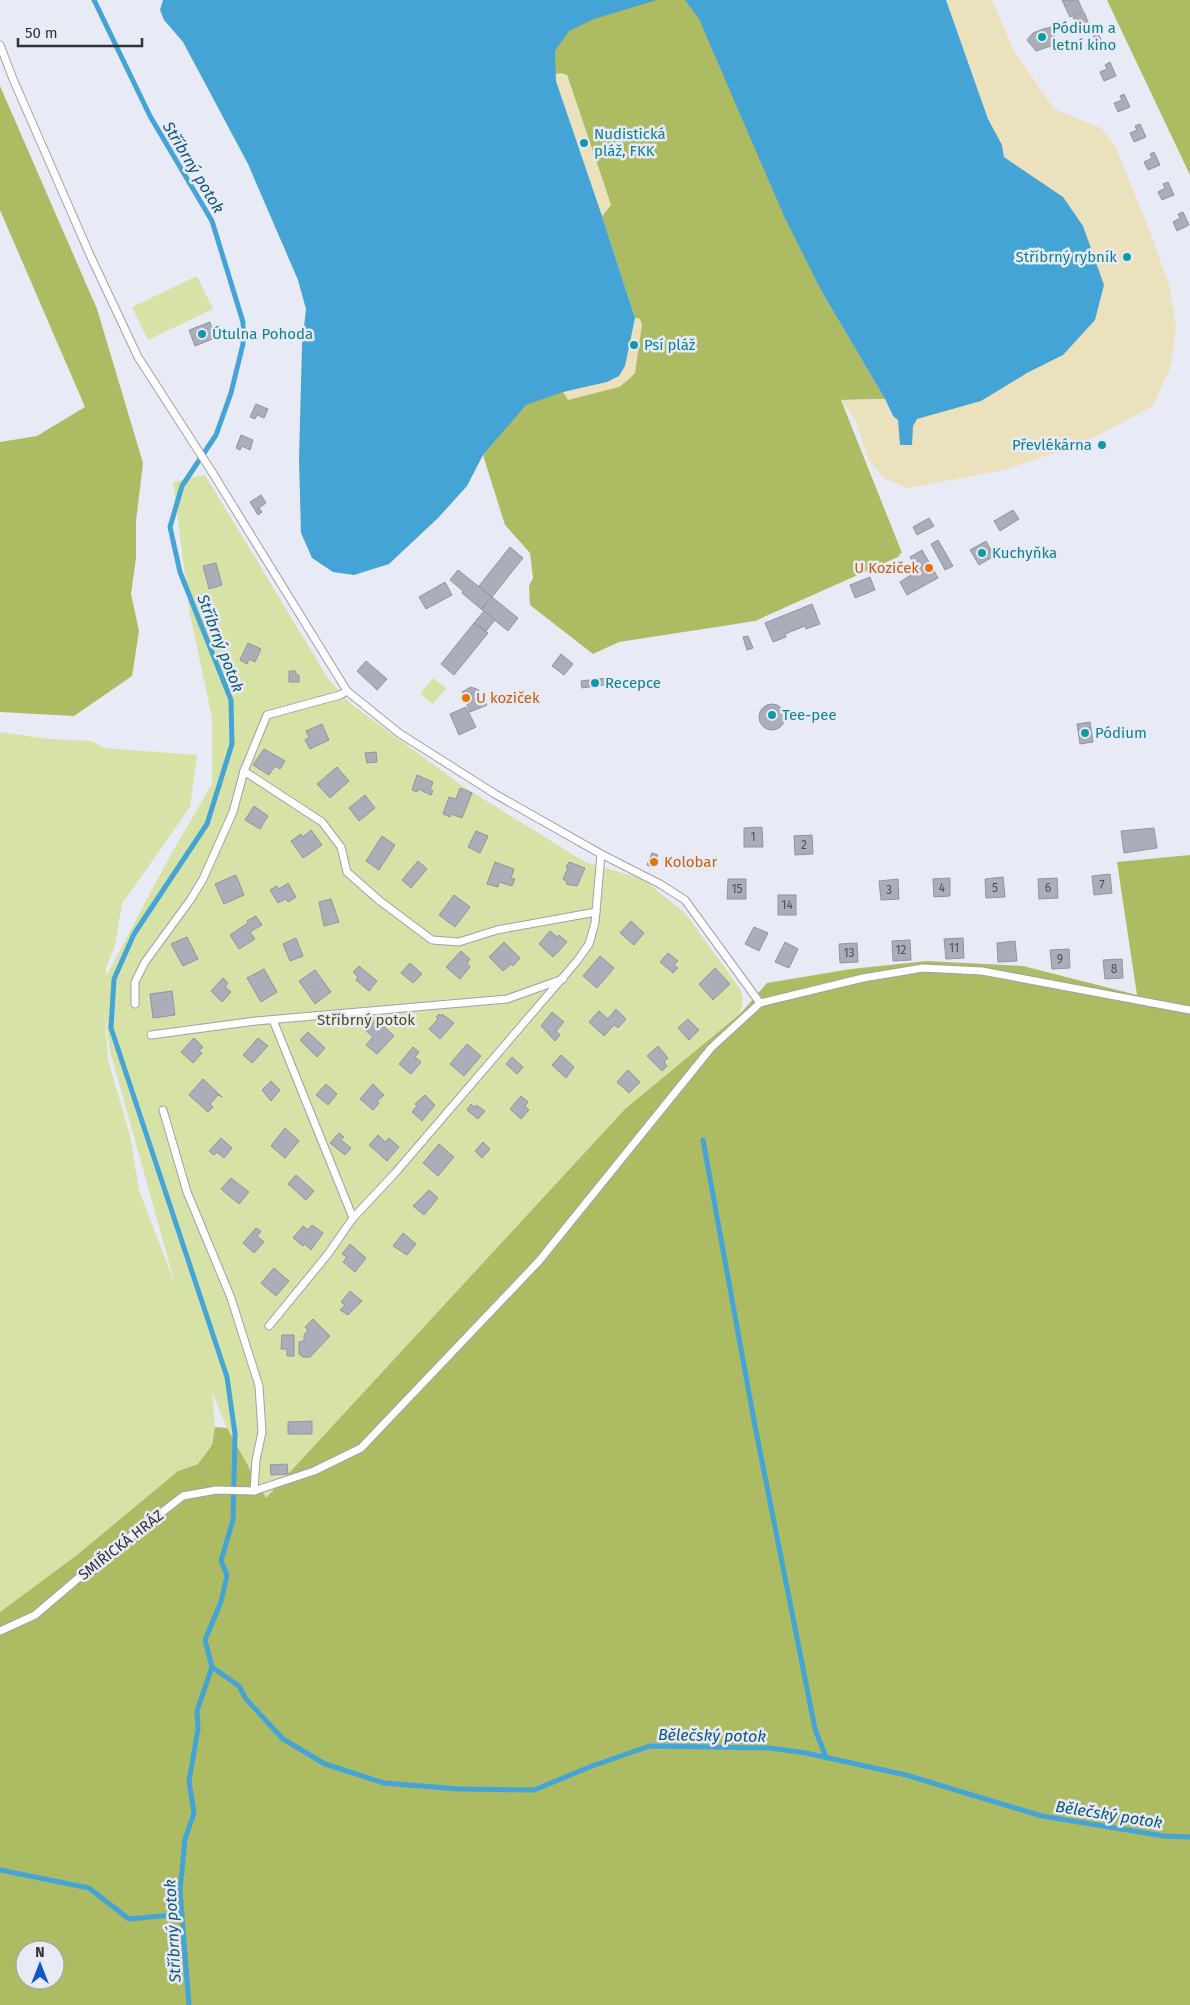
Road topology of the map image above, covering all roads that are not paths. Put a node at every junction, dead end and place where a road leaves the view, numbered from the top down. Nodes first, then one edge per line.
1 (0, 44) edge
2 (347, 691) junction
3 (244, 771) junction
4 (600, 854) junction
5 (596, 912) junction
6 (563, 979) junction
7 (760, 1003) junction
8 (135, 1004) dead end
9 (1190, 1010) edge
10 (273, 1020) junction
11 (151, 1035) dead end
12 (164, 1110) dead end
13 (353, 1218) junction
14 (269, 1326) dead end
15 (254, 1491) junction
16 (0, 1631) edge

1 - 2 lane
2 - 3 lane
2 - 4 lane
3 - 5 lane
3 - 8 lane
4 - 5 lane
4 - 7 lane
5 - 6 lane
6 - 10 lane
6 - 13 lane
7 - 9 lane
7 - 15 lane, SMIŘICKÁ HRÁZ
10 - 11 lane
10 - 13 lane
12 - 15 lane
13 - 14 lane
15 - 16 lane, SMIŘICKÁ HRÁZ

